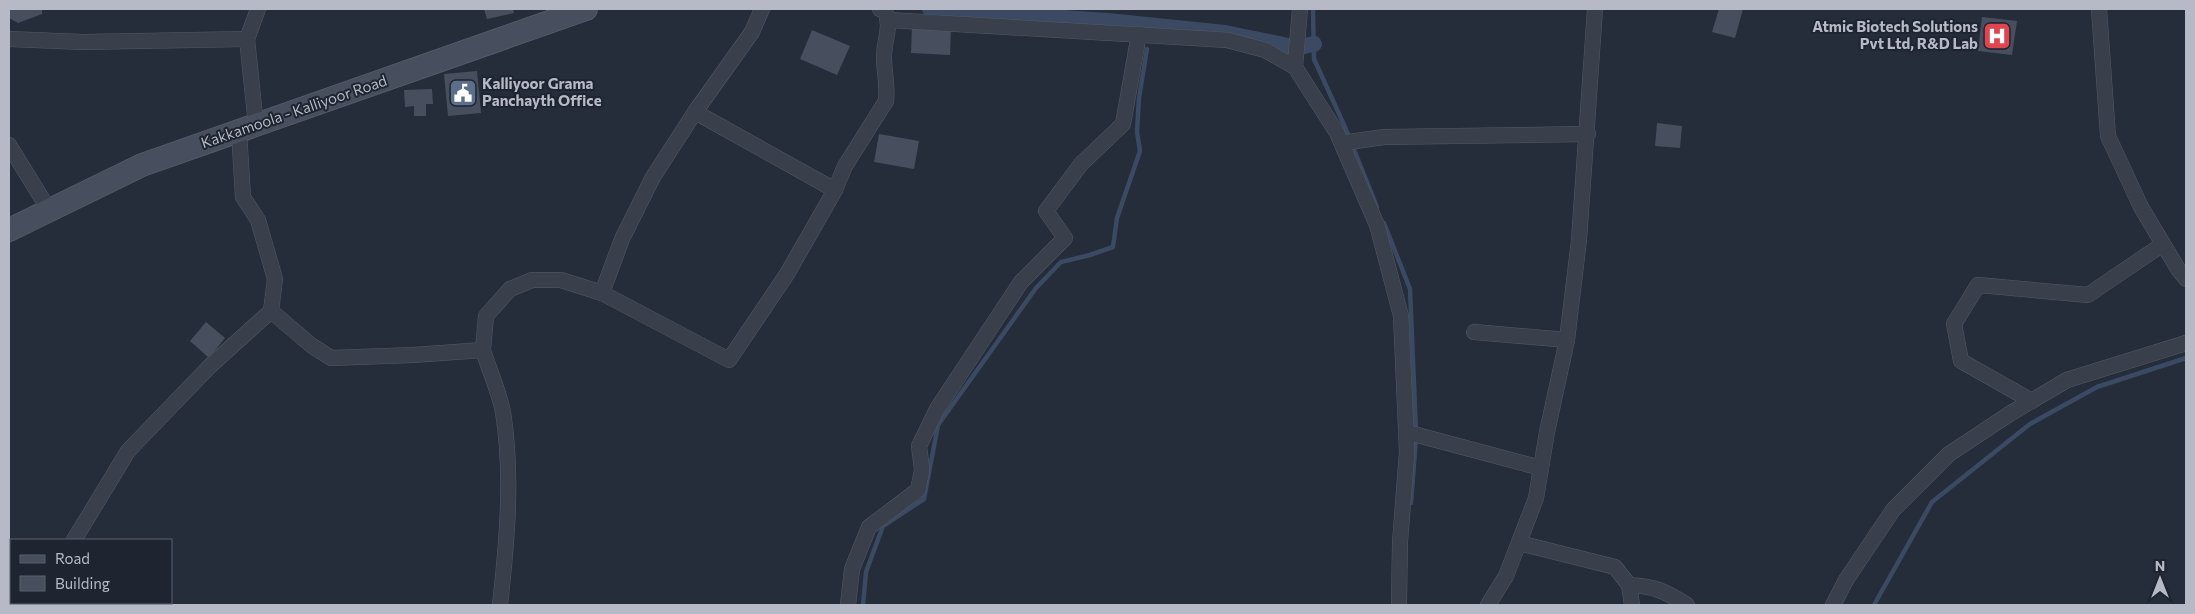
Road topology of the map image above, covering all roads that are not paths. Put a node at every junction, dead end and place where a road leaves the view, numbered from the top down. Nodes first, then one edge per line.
1 (258, 9) edge
2 (586, 9) edge
3 (762, 9) edge
4 (1300, 9) edge
5 (1595, 9) edge
6 (2099, 9) edge
7 (885, 14) edge
8 (1139, 34) junction
9 (247, 39) junction
10 (9, 40) edge
11 (1295, 67) junction
12 (695, 112) junction
13 (248, 128) junction
14 (1588, 134) junction
15 (1343, 143) junction
16 (9, 145) edge
17 (835, 190) junction
18 (49, 210) junction
19 (9, 230) edge
20 (2163, 244) junction
21 (2186, 278) edge
22 (602, 294) junction
23 (271, 311) junction
24 (1474, 332) dead end
25 (1567, 340) junction
26 (2186, 343) edge
27 (483, 350) junction
28 (2032, 401) junction
29 (1406, 432) junction
30 (1540, 468) junction
31 (75, 539) edge
32 (1519, 543) junction
33 (1629, 585) junction
34 (500, 605) edge
35 (848, 605) edge
36 (1399, 605) edge
37 (1488, 605) edge
38 (1632, 605) edge
39 (1687, 605) edge
40 (1833, 605) edge

1 - 9 street
2 - 13 main road, Kakkamoola - Kalliyoor Road
3 - 12 street
4 - 11 street
5 - 14 street
6 - 20 street
7 - 8 street
7 - 17 street
8 - 11 street
8 - 35 street
9 - 10 street
9 - 13 street
11 - 15 street
12 - 17 street
12 - 22 street
13 - 18 main road, Kakkamoola - Kalliyoor Road
13 - 23 street
14 - 15 street
14 - 25 street
15 - 29 street
16 - 18 street
17 - 22 street
18 - 19 main road, Kakkamoola - Kalliyoor Road
20 - 21 street
20 - 28 street
22 - 27 street
23 - 27 street
23 - 31 street
24 - 25 street
25 - 30 street
26 - 28 street
27 - 34 street
28 - 40 street
29 - 30 street
29 - 36 street
30 - 32 street
32 - 33 street
32 - 37 street
33 - 38 street
33 - 39 street

